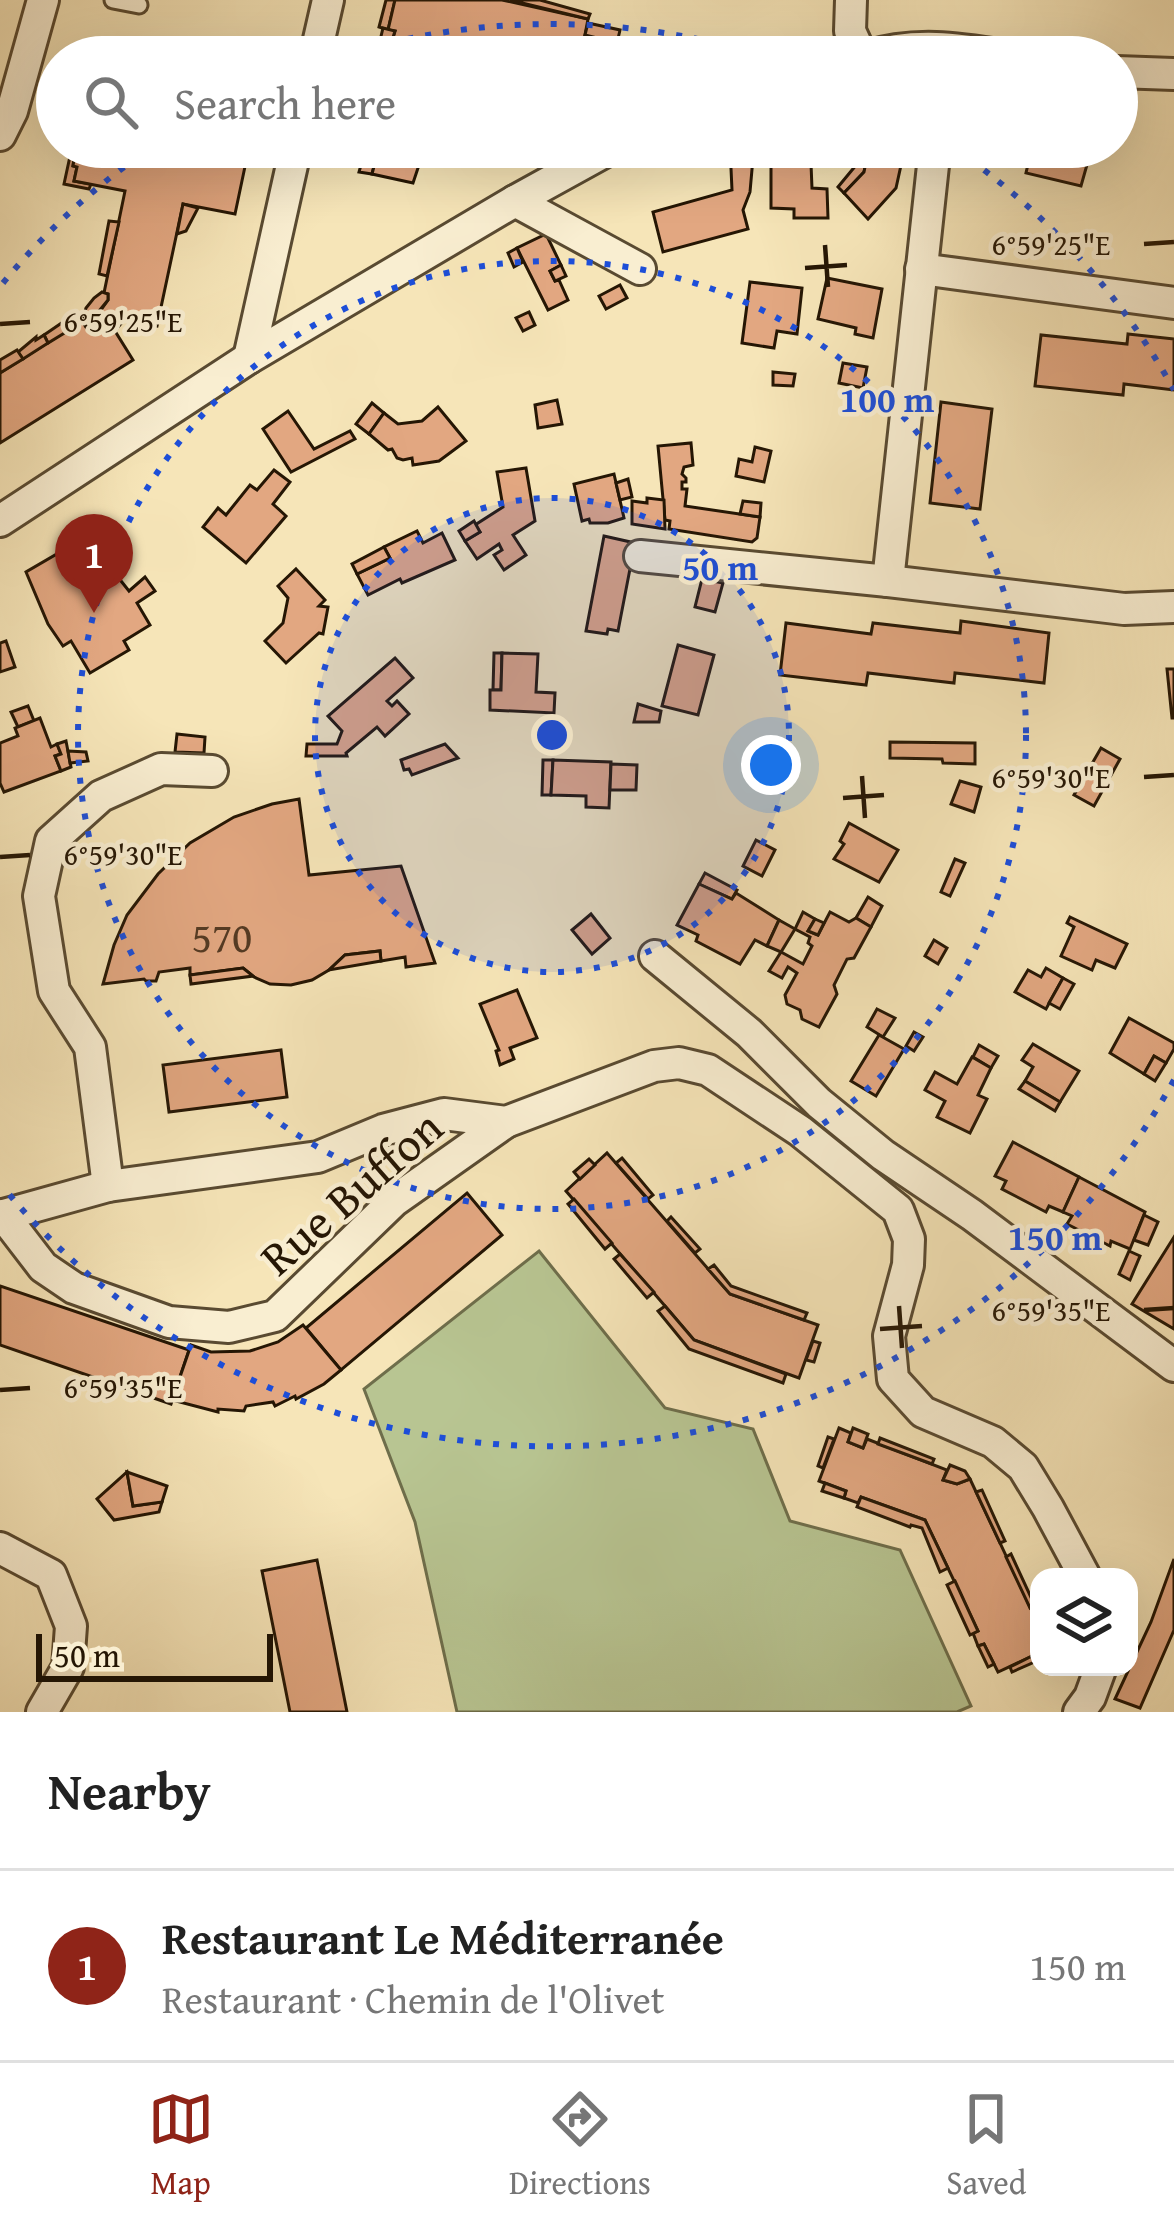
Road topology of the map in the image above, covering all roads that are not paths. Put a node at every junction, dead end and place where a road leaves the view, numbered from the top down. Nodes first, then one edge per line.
1 (43, 0) edge
2 (113, 0) edge
3 (328, 0) edge
4 (851, 0) edge
5 (139, 5) dead end
6 (320, 36) edge
7 (853, 36) edge
8 (1138, 73) edge
9 (1174, 74) edge
10 (3, 122) edge
11 (291, 168) edge
12 (576, 168) edge
13 (932, 168) edge
14 (515, 201) junction
15 (640, 268) dead end
16 (921, 269) junction
17 (1174, 303) edge
18 (249, 358) junction
19 (0, 521) edge
20 (640, 556) dead end
21 (888, 580) junction
22 (1174, 607) edge
23 (212, 771) dead end
24 (656, 956) dead end
25 (506, 1122) junction
26 (108, 1186) junction
27 (2, 1216) edge
28 (1174, 1366) edge
29 (0, 1548) edge
30 (1080, 1568) edge
31 (1098, 1676) edge
32 (42, 1712) edge
33 (1079, 1712) edge

1 - 10 street
2 - 5 lane
3 - 6 street
4 - 7 street
8 - 9 street
11 - 18 street
12 - 14 street
13 - 16 street
14 - 15 street
14 - 18 street
16 - 17 street
16 - 21 street
18 - 19 street
20 - 21 street
21 - 22 street
23 - 26 street
24 - 28 street
25 - 26 street, Rue Buffon
25 - 27 street, Rue Buffon
25 - 30 street, Rue Buffon
26 - 27 street, Rue Buffon
29 - 32 street
31 - 33 street

